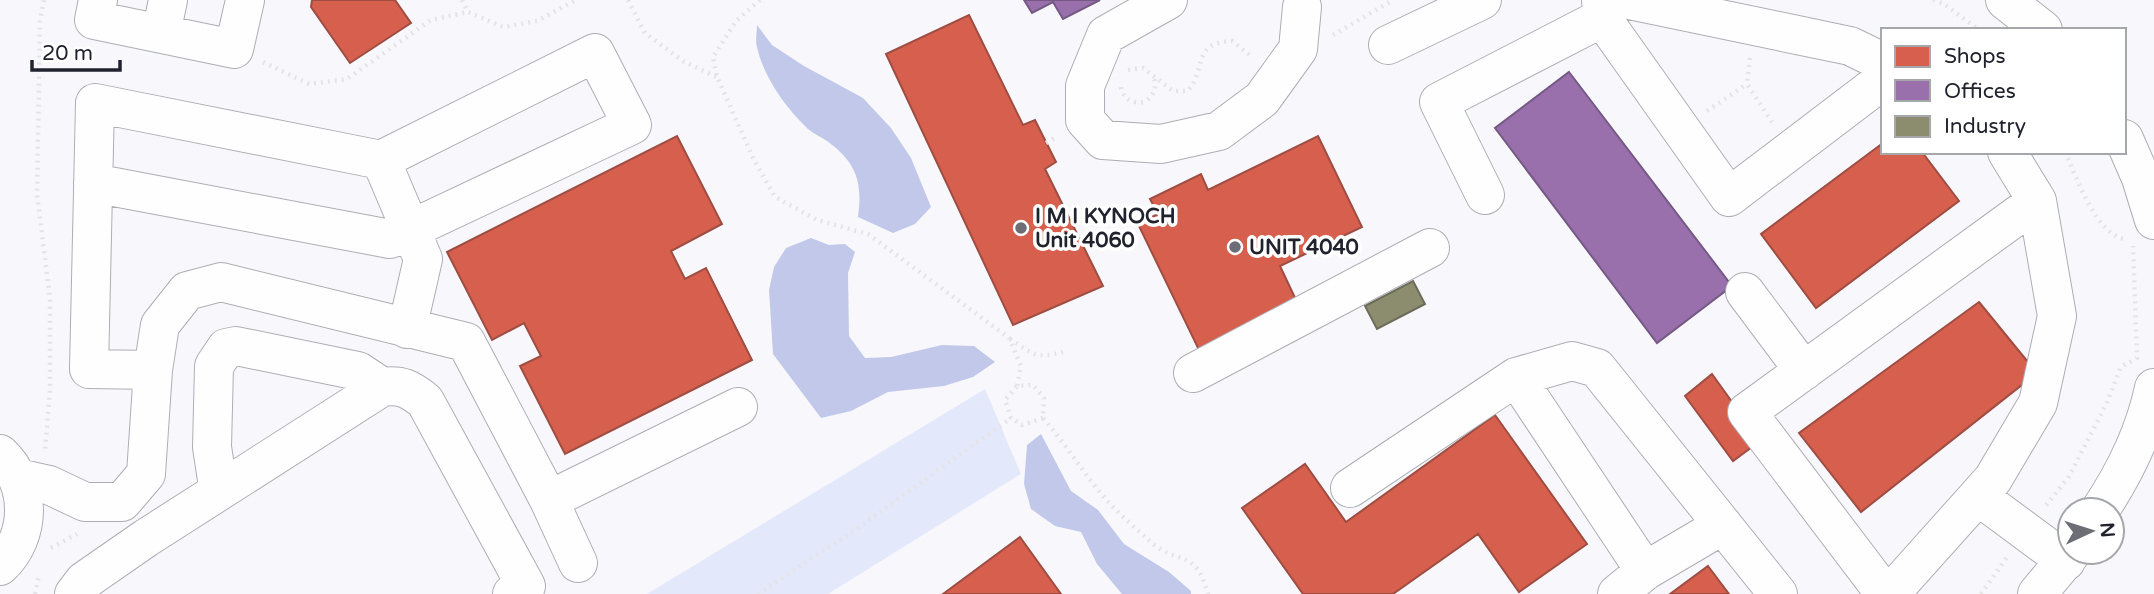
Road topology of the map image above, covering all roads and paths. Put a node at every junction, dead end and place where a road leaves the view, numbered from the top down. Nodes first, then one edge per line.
1 (44, 0) edge
2 (98, 0) edge
3 (245, 0) edge
4 (462, 0) edge
5 (576, 0) edge
6 (628, 0) edge
7 (760, 0) edge
8 (1168, 0) edge
9 (1393, 0) edge
10 (1482, 0) edge
11 (1933, 0) edge
12 (2005, 0) edge
13 (1304, 2) edge
14 (1611, 6) edge
15 (468, 12) junction
16 (1745, 16) edge
17 (164, 17) edge
18 (1976, 28) edge
19 (2041, 28) edge
20 (1388, 45) dead end
21 (234, 49) junction
22 (1881, 61) edge
23 (1288, 64) junction
24 (1153, 76) junction
25 (717, 77) junction
26 (1881, 82) edge
27 (1747, 84) junction
28 (1681, 130) junction
29 (2126, 144) edge
30 (1791, 150) junction
31 (2008, 154) edge
32 (2066, 154) edge
33 (381, 160) junction
34 (93, 183) junction
35 (1485, 195) dead end
36 (2037, 201) junction
37 (2154, 220) edge
38 (410, 230) junction
39 (1430, 248) dead end
40 (1745, 292) dead end
41 (407, 329) junction
42 (1009, 338) junction
43 (1063, 352) dead end
44 (153, 370) junction
45 (1804, 370) junction
46 (1193, 373) dead end
47 (1516, 377) junction
48 (1017, 386) junction
49 (382, 387) junction
50 (2154, 388) edge
51 (738, 407) dead end
52 (1012, 418) junction
53 (1042, 418) junction
54 (21, 464) edge
55 (1350, 488) dead end
56 (222, 489) junction
57 (1978, 496) junction
58 (2108, 496) edge
59 (549, 500) junction
60 (104, 502) junction
61 (1723, 525) junction
62 (2025, 532) junction
63 (145, 538) junction
64 (34, 546) junction
65 (2056, 549) edge
66 (578, 563) dead end
67 (2061, 566) edge
68 (41, 570) dead end
69 (0, 575) edge
70 (1631, 583) edge
71 (35, 594) edge
72 (74, 594) edge
73 (512, 594) edge
74 (758, 594) edge
75 (1208, 594) edge
76 (1778, 594) edge
77 (1885, 594) edge
78 (1890, 594) edge
79 (1981, 594) edge
80 (2037, 594) edge

1 - 54 path
2 - 17 street
3 - 21 street
4 - 15 path
5 - 15 path
6 - 25 path
7 - 25 path
8 - 23 street
9 - 23 path
10 - 20 street
11 - 18 path
12 - 19 street
13 - 23 street
14 - 16 street
14 - 28 street
14 - 35 street
15 - 21 path
16 - 22 street
16 - 27 path
17 - 21 street
23 - 24 path
24 - 24 path
25 - 42 path
26 - 30 street
27 - 28 path
27 - 30 path
28 - 30 street
29 - 37 street
31 - 36 street
32 - 62 path
33 - 34 street
33 - 38 street
33 - 38 street
34 - 38 street
34 - 44 street
36 - 45 street
36 - 57 street
38 - 41 street
39 - 46 street
40 - 45 street
41 - 44 street
41 - 59 street
42 - 43 path
42 - 48 path
44 - 60 street
45 - 77 street
47 - 55 street
47 - 61 street
47 - 70 street
48 - 52 path
48 - 53 path
49 - 56 street
49 - 56 street
49 - 73 street
50 - 58 street
51 - 59 street
52 - 53 path
52 - 74 path
53 - 75 path
54 - 60 street
54 - 64 street
56 - 63 street
57 - 62 street
57 - 78 street
59 - 66 street
60 - 63 street
60 - 64 street
60 - 64 path
61 - 70 street
61 - 76 street
62 - 65 street
62 - 79 path
63 - 72 street
64 - 69 street
67 - 80 street
68 - 71 path

